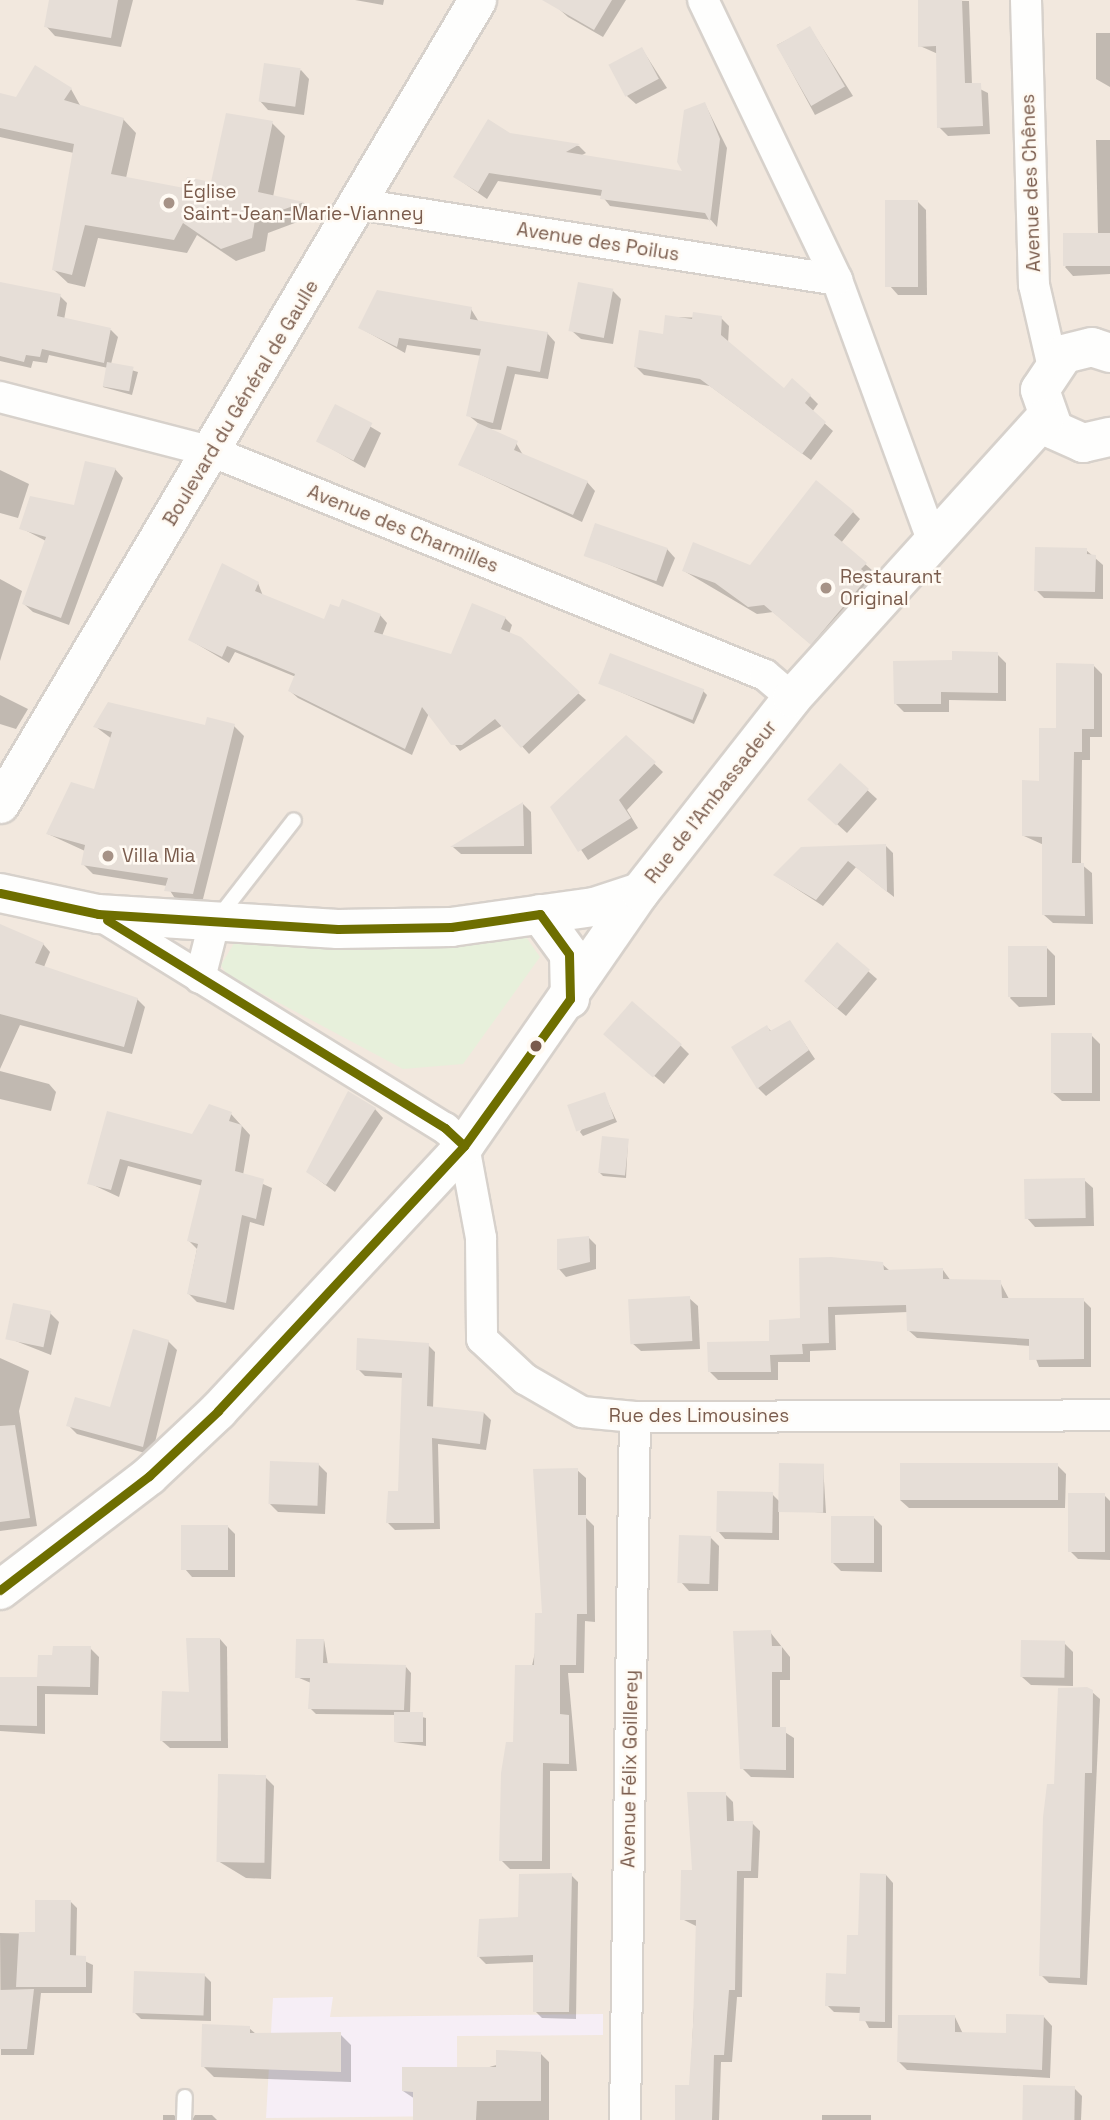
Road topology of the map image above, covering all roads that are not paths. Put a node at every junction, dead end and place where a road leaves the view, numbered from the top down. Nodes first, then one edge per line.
1 (477, 0) edge
2 (703, 0) edge
3 (1026, 0) edge
4 (358, 204) junction
5 (837, 281) junction
6 (1109, 351) edge
7 (1052, 363) junction
8 (0, 397) edge
9 (1045, 418) junction
10 (1110, 437) edge
11 (213, 452) junction
12 (933, 542) junction
13 (792, 698) junction
14 (0, 804) edge
15 (294, 820) dead end
16 (640, 892) junction
17 (0, 893) edge
18 (98, 914) junction
19 (540, 914) junction
20 (214, 923) junction
21 (200, 978) junction
22 (570, 999) junction
23 (464, 1146) junction
24 (1110, 1415) edge
25 (635, 1417) junction
26 (0, 1590) edge
27 (185, 2097) dead end
28 (184, 2120) edge
29 (625, 2120) edge

1 - 4 street, Boulevard du Général de Gaulle
2 - 5 street
3 - 7 street, Avenue des Chênes
4 - 5 street, Avenue des Poilus
4 - 11 street, Boulevard du Général de Gaulle
5 - 12 street
6 - 7 main road
7 - 9 main road
8 - 11 street, Avenue des Charmilles
9 - 10 main road
9 - 12 main road, Rue de l'Ambassadeur
11 - 13 street, Avenue des Charmilles
11 - 14 street, Boulevard du Général de Gaulle
12 - 13 main road, Rue de l'Ambassadeur
13 - 16 main road, Rue de l'Ambassadeur
15 - 20 lane
16 - 19 main road, Rue de l'Ambassadeur
16 - 22 main road
17 - 18 main road, Rue de l'Ambassadeur
18 - 20 main road, Rue de l'Ambassadeur
18 - 21 street
19 - 20 main road, Rue de l'Ambassadeur
19 - 22 main road
20 - 21 street
21 - 23 street
22 - 23 main road
23 - 25 street, Rue des Limousines
23 - 26 main road
24 - 25 street, Rue des Limousines
25 - 29 street, Avenue Félix Goillerey
27 - 28 lane

